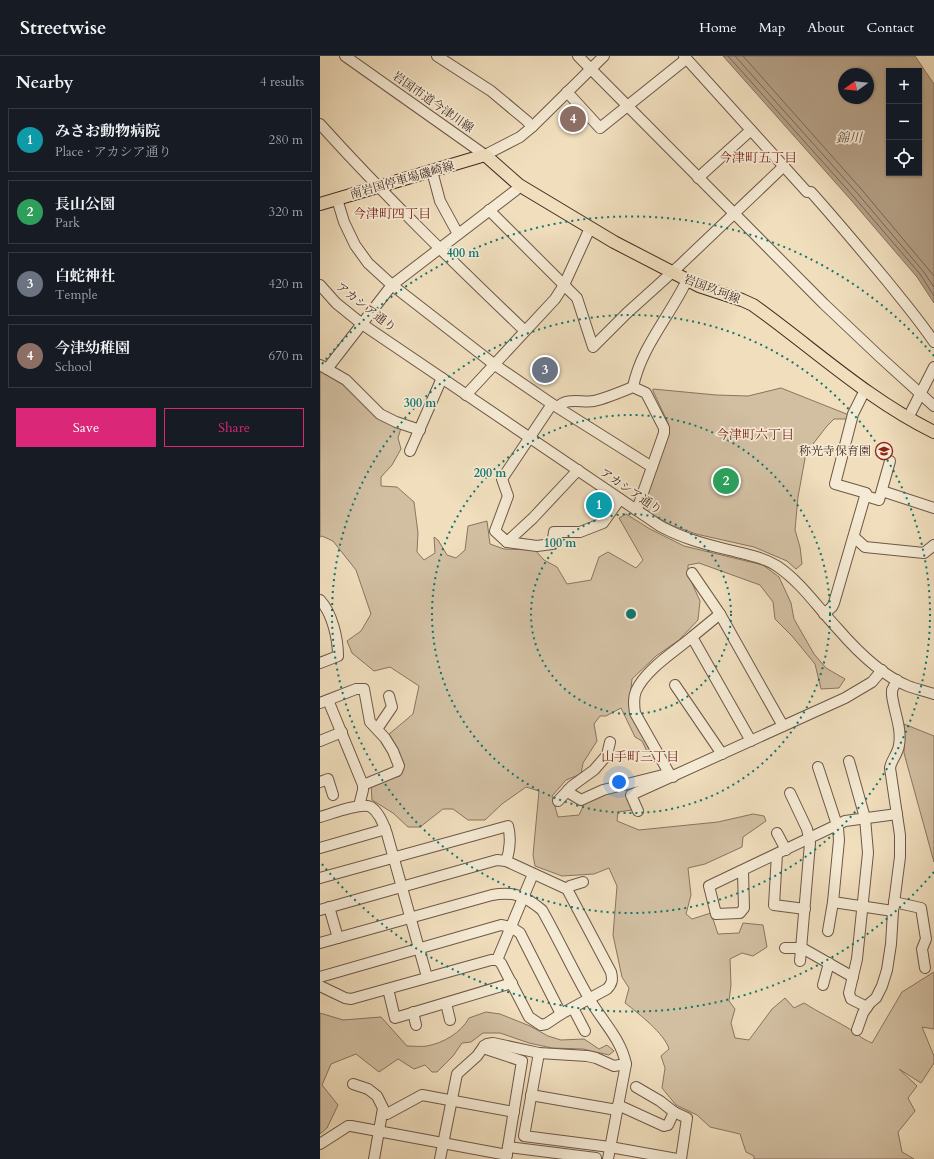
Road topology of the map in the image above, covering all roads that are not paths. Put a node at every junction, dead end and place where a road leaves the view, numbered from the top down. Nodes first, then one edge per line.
1 (346, 56) edge
2 (437, 56) edge
3 (578, 56) edge
4 (604, 56) edge
5 (685, 58) edge
6 (590, 69) junction
7 (567, 92) junction
8 (628, 105) junction
9 (320, 124) edge
10 (532, 127) junction
11 (751, 130) junction
12 (485, 155) junction
13 (784, 166) junction
14 (432, 171) junction
15 (698, 178) junction
16 (519, 185) junction
17 (379, 187) junction
18 (337, 199) junction
19 (320, 204) edge
20 (489, 210) junction
21 (734, 214) junction
22 (590, 228) junction
23 (458, 234) junction
24 (439, 248) junction
25 (672, 272) junction
26 (687, 280) junction
27 (320, 285) edge
28 (392, 285) junction
29 (564, 285) junction
30 (362, 324) junction
31 (525, 331) junction
32 (934, 342) edge
33 (495, 365) junction
34 (323, 367) edge
35 (934, 367) edge
36 (442, 378) junction
37 (633, 387) junction
38 (865, 390) junction
39 (920, 394) junction
40 (466, 395) junction
41 (555, 405) junction
42 (934, 406) edge
43 (908, 418) junction
44 (420, 430) junction
45 (934, 432) edge
46 (529, 438) junction
47 (410, 451) dead end
48 (890, 461) dead end
49 (652, 466) junction
50 (578, 470) junction
51 (882, 491) junction
52 (866, 496) junction
53 (620, 499) junction
54 (934, 508) edge
55 (636, 510) junction
56 (854, 537) junction
57 (507, 542) junction
58 (934, 545) edge
59 (692, 573) dead end
60 (320, 600) edge
61 (720, 614) junction
62 (824, 614) junction
63 (324, 616) edge
64 (692, 637) junction
65 (320, 663) edge
66 (882, 670) junction
67 (897, 680) junction
68 (675, 684) dead end
69 (934, 694) edge
70 (389, 696) dead end
71 (324, 702) edge
72 (783, 726) junction
73 (377, 729) junction
74 (342, 732) junction
75 (320, 741) edge
76 (751, 741) junction
77 (610, 742) dead end
78 (722, 754) junction
79 (849, 761) dead end
80 (818, 767) dead end
81 (671, 775) junction
82 (320, 782) edge
83 (363, 785) junction
84 (568, 790) junction
85 (790, 793) dead end
86 (333, 796) dead end
87 (558, 801) dead end
88 (359, 806) junction
89 (638, 811) dead end
90 (897, 814) junction
91 (320, 817) edge
92 (865, 818) junction
93 (837, 825) junction
94 (385, 828) junction
95 (777, 833) dead end
96 (810, 838) junction
97 (320, 848) edge
98 (786, 850) junction
99 (777, 854) junction
100 (393, 857) junction
101 (506, 861) junction
102 (742, 871) junction
103 (533, 874) junction
104 (320, 878) edge
105 (583, 882) dead end
106 (402, 887) junction
107 (567, 889) junction
108 (523, 898) junction
109 (833, 902) junction
110 (863, 907) junction
111 (894, 907) junction
112 (325, 908) edge
113 (805, 909) junction
114 (410, 918) junction
115 (511, 927) junction
116 (828, 931) dead end
117 (338, 938) junction
118 (320, 943) edge
119 (419, 948) junction
120 (785, 948) dead end
121 (802, 948) junction
122 (497, 960) junction
123 (800, 961) dead end
124 (829, 963) junction
125 (925, 968) dead end
126 (320, 977) edge
127 (427, 977) junction
128 (854, 977) junction
129 (512, 983) junction
130 (823, 985) dead end
131 (320, 986) edge
132 (388, 989) junction
133 (590, 999) junction
134 (446, 1003) junction
135 (867, 1007) junction
136 (573, 1008) junction
137 (413, 1012) junction
138 (561, 1014) junction
139 (450, 1020) dead end
140 (416, 1025) dead end
141 (857, 1030) dead end
142 (585, 1031) dead end
143 (484, 1046) junction
144 (539, 1053) junction
145 (626, 1064) junction
146 (353, 1084) dead end
147 (636, 1087) dead end
148 (531, 1095) junction
149 (451, 1100) junction
150 (618, 1108) junction
151 (514, 1112) junction
152 (674, 1112) junction
153 (383, 1113) junction
154 (379, 1131) junction
155 (320, 1144) edge
156 (443, 1144) junction
157 (610, 1147) junction
158 (507, 1154) edge
159 (374, 1159) edge
160 (440, 1159) edge
161 (596, 1159) edge
162 (608, 1159) edge
163 (677, 1159) edge
164 (681, 1159) edge

1 - 12 street, 岩国市道今津川線
2 - 10 street
3 - 6 street
4 - 6 street
5 - 8 street
5 - 11 street
6 - 7 street
6 - 8 street
7 - 8 street
7 - 10 street
8 - 15 street
9 - 17 street
10 - 12 street
11 - 13 street
11 - 15 street
12 - 14 main road, 南岩国停車場磯崎線
12 - 16 main road, 岩国玖珂線
13 - 21 street
13 - 32 street
14 - 17 main road, 南岩国停車場磯崎線
14 - 23 street
15 - 21 street
16 - 20 street
16 - 22 main road, 岩国玖珂線
17 - 18 main road, 南岩国停車場磯崎線
17 - 24 street
18 - 19 main road, 南岩国停車場磯崎線
18 - 28 street
20 - 23 street
20 - 29 street
21 - 25 street
21 - 39 street
22 - 25 main road, 岩国玖珂線
22 - 29 street
23 - 24 street
24 - 28 street
24 - 31 street
25 - 26 main road, 岩国玖珂線
25 - 29 street
26 - 37 street
26 - 38 main road, 岩国玖珂線
27 - 30 street, アカシア通り
28 - 30 street
28 - 33 street
29 - 31 street
30 - 34 street
30 - 36 street, アカシア通り
31 - 33 street
33 - 40 street
33 - 41 street
34 - 44 street
35 - 39 street
36 - 40 street, アカシア通り
36 - 44 street
37 - 41 street
37 - 49 street
38 - 43 main road, 岩国玖珂線
38 - 52 street
39 - 42 street
39 - 43 street
40 - 46 street, アカシア通り
41 - 46 street
41 - 49 street
43 - 45 main road, 岩国玖珂線
44 - 47 street
46 - 50 street, アカシア通り
46 - 57 street
48 - 51 street
49 - 55 street
50 - 53 street, アカシア通り
50 - 57 street
51 - 52 street
51 - 54 street
52 - 56 street
53 - 55 street, アカシア通り
53 - 57 street
55 - 62 street, アカシア通り
56 - 58 street
56 - 62 street
59 - 61 street
60 - 63 street
61 - 64 street
61 - 72 street
62 - 66 street, アカシア通り
63 - 65 street
64 - 76 street
64 - 81 street
66 - 67 street, アカシア通り
66 - 72 street
67 - 69 street, アカシア通り
67 - 90 street
68 - 78 street
70 - 73 street
71 - 73 street
71 - 74 street
72 - 76 street
73 - 83 street
74 - 75 street
74 - 83 street
76 - 78 street
77 - 84 street
78 - 81 street
79 - 92 street
80 - 93 street
81 - 84 street
81 - 89 street
82 - 86 street
83 - 88 street
84 - 87 street
85 - 96 street
88 - 91 street
88 - 94 street
90 - 92 street
90 - 111 street
92 - 93 street
92 - 110 street
93 - 96 street
93 - 109 street
94 - 97 street
94 - 100 street
95 - 98 street
96 - 98 street
96 - 113 street
98 - 99 street
99 - 102 street
99 - 113 street
100 - 101 street
100 - 104 street
100 - 106 street
101 - 103 street
101 - 106 street
102 - 102 street
103 - 107 street
103 - 108 street
105 - 107 street
106 - 112 street
106 - 114 street
107 - 133 street
108 - 114 street
108 - 115 street
108 - 133 street
109 - 110 street
109 - 116 street
110 - 111 street
110 - 128 street
111 - 125 street
111 - 135 street
112 - 117 street
113 - 121 street
114 - 117 street
114 - 119 street
115 - 119 street
115 - 122 street
115 - 138 street
117 - 118 street
119 - 126 street
119 - 127 street
120 - 121 street
121 - 123 street
121 - 124 street
122 - 127 street
122 - 129 street
124 - 128 street
124 - 130 street
127 - 132 street
128 - 135 street
129 - 134 street
129 - 138 street
131 - 132 street
132 - 137 street
133 - 136 street
133 - 145 street
134 - 137 street
134 - 139 street
135 - 141 street
136 - 138 street
136 - 142 street
137 - 140 street
143 - 144 street
143 - 149 street
143 - 151 street
144 - 145 street
144 - 148 street
145 - 150 street
146 - 153 street
147 - 152 street
148 - 150 street
148 - 157 street
149 - 151 street
149 - 153 street
149 - 156 street
150 - 152 street
150 - 157 street
151 - 158 street
152 - 164 street
153 - 154 street
154 - 155 street
154 - 156 street
154 - 159 street
156 - 158 street
156 - 160 street
157 - 162 street
157 - 163 street
158 - 161 street

